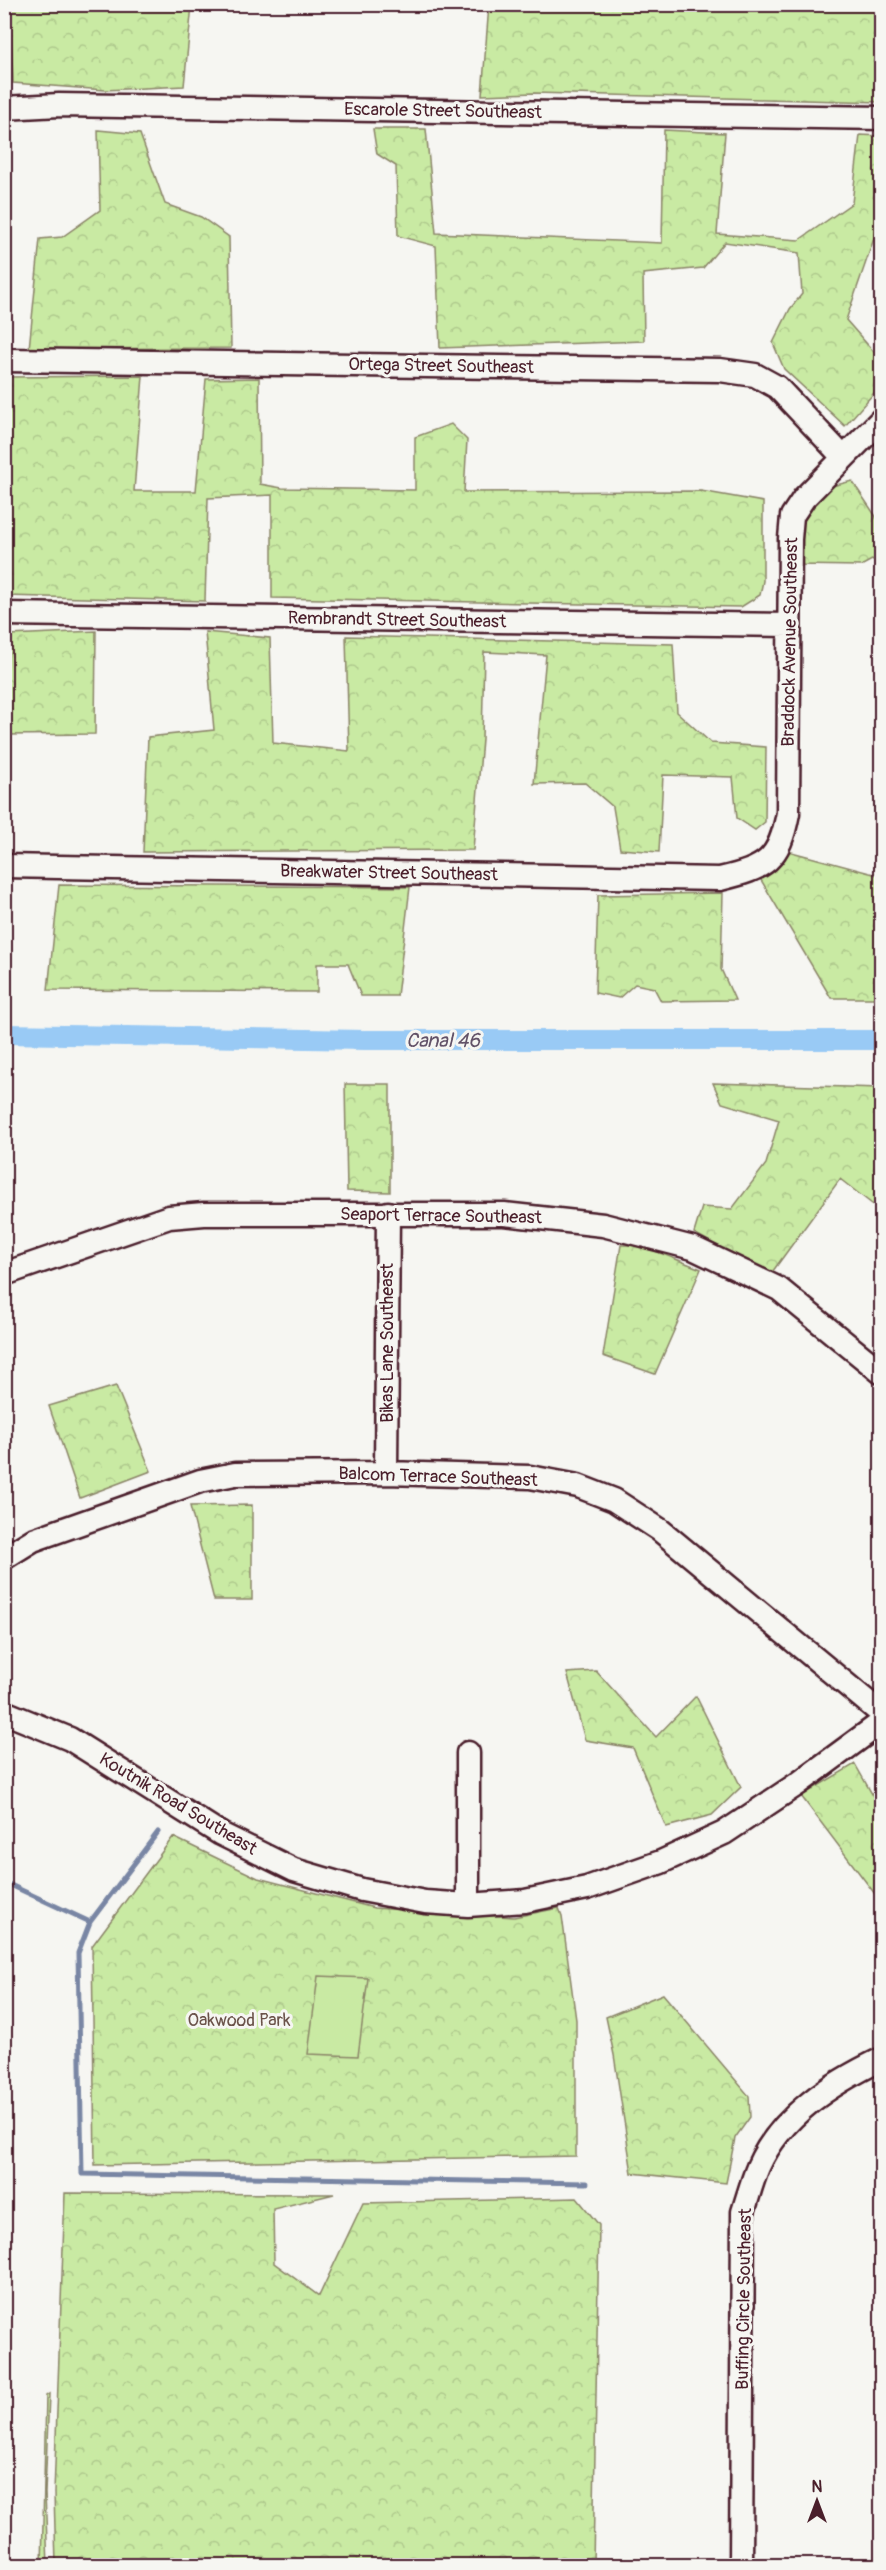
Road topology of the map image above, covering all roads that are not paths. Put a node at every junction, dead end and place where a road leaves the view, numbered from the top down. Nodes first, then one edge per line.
1 (4, 108) edge
2 (882, 118) edge
3 (4, 360) edge
4 (882, 419) edge
5 (843, 457) junction
6 (4, 614) edge
7 (789, 625) junction
8 (770, 860) joint
9 (4, 866) edge
10 (388, 1214) junction
11 (4, 1274) edge
12 (882, 1373) edge
13 (386, 1473) junction
14 (4, 1558) edge
15 (4, 1712) edge
16 (882, 1714) edge
17 (882, 1722) edge
18 (468, 1753) dead end
19 (468, 1905) junction
20 (882, 2060) edge
21 (741, 2565) edge

1 - 2 street, Escarole Street Southeast
3 - 5 street, Ortega Street Southeast
4 - 5 street, Braddock Avenue Southeast
5 - 7 street, Braddock Avenue Southeast
6 - 7 street, Rembrandt Street Southeast
7 - 8 street, Braddock Avenue Southeast
8 - 9 street, Breakwater Street Southeast
10 - 11 street, Seaport Terrace Southeast
10 - 12 street, Seaport Terrace Southeast
10 - 13 street, Bikas Lane Southeast
13 - 14 street, Balcom Terrace Southeast
13 - 16 street, Balcom Terrace Southeast
15 - 19 street, Koutnik Road Southeast
17 - 19 street, Koutnik Road Southeast
18 - 19 street
20 - 21 street, Buffing Circle Southeast

